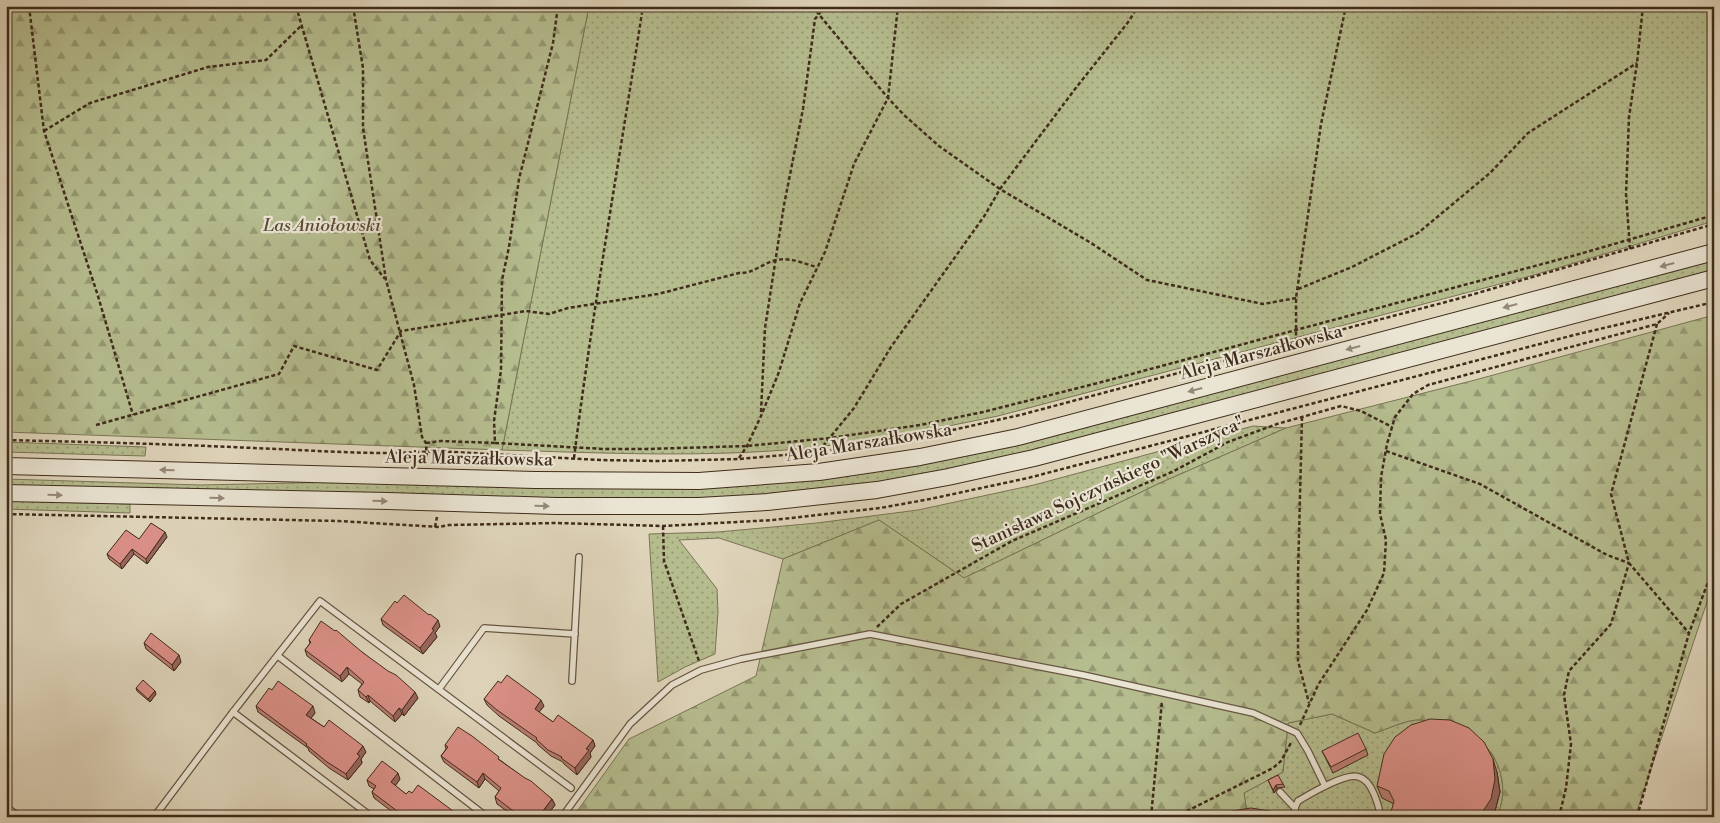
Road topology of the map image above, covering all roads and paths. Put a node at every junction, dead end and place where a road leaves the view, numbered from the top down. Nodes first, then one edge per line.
1 (29, 6) edge
2 (296, 6) edge
3 (354, 6) edge
4 (558, 6) edge
5 (643, 6) edge
6 (812, 6) edge
7 (825, 6) edge
8 (898, 6) edge
9 (1138, 6) edge
10 (1346, 6) edge
11 (1643, 6) edge
12 (819, 14) junction
13 (302, 25) junction
14 (1637, 63) junction
15 (888, 98) junction
16 (44, 131) junction
17 (1000, 189) junction
18 (1714, 215) edge
19 (1714, 224) edge
20 (1629, 240) junction
21 (1630, 249) junction
22 (1714, 252) edge
23 (776, 260) junction
24 (817, 267) junction
25 (1714, 278) edge
26 (386, 280) junction
27 (1298, 289) junction
28 (1296, 298) junction
29 (596, 305) junction
30 (1670, 312) dead end
31 (503, 314) junction
32 (1656, 324) junction
33 (1296, 331) junction
34 (401, 332) junction
35 (1296, 342) junction
36 (133, 415) junction
37 (761, 416) junction
38 (1302, 417) junction
39 (96, 426) dead end
40 (1392, 427) junction
41 (830, 438) junction
42 (6, 440) edge
43 (426, 443) junction
44 (495, 443) junction
45 (747, 446) junction
46 (576, 448) junction
47 (426, 451) junction
48 (1386, 451) junction
49 (818, 452) junction
50 (574, 458) junction
51 (739, 458) junction
52 (6, 466) edge
53 (427, 466) dead end
54 (6, 493) edge
55 (436, 513) dead end
56 (6, 514) edge
57 (663, 526) dead end
58 (579, 557) dead end
59 (1629, 563) junction
60 (1714, 566) edge
61 (1689, 633) junction
62 (574, 634) junction
63 (870, 634) junction
64 (278, 656) junction
65 (702, 670) junction
66 (572, 681) dead end
67 (439, 689) junction
68 (1163, 693) junction
69 (1309, 705) junction
70 (233, 712) junction
71 (1297, 733) junction
72 (1325, 786) junction
73 (571, 788) dead end
74 (1280, 792) dead end
75 (1295, 808) junction
76 (6, 813) edge
77 (11, 817) edge
78 (154, 817) edge
79 (372, 817) edge
80 (487, 817) edge
81 (562, 817) edge
82 (1151, 817) edge
83 (1175, 817) edge
84 (1296, 817) edge
85 (1380, 817) edge
86 (1559, 817) edge
87 (1637, 817) edge

1 - 16 path
2 - 13 path
3 - 26 path
4 - 31 path
5 - 29 path
6 - 12 path
7 - 12 path
8 - 15 path
9 - 17 path
10 - 27 path
11 - 14 path
12 - 15 path
12 - 23 path
13 - 16 path
13 - 26 path
14 - 20 path
14 - 27 path
15 - 17 path
15 - 24 path
16 - 36 path
17 - 28 path
17 - 41 path
18 - 20 path
19 - 21 path
20 - 21 path
20 - 33 path
21 - 35 path
22 -> 52 main road, Aleja Marszałkowska
23 - 24 path
23 - 29 path
23 - 37 path
24 - 37 path
54 -> 25 main road
26 - 34 path
27 - 28 path
28 - 33 path
29 - 31 path
29 - 46 path
30 - 32 path
31 - 34 path
31 - 44 path
32 - 40 path
32 - 59 path
33 - 35 path
33 - 41 path
34 - 36 path
34 - 43 path
35 - 49 path
36 - 39 path
37 - 45 path
38 - 40 path, Stanisława Sojczyńskiego "Warszyca"
38 - 63 path, Stanisława Sojczyńskiego "Warszyca"
38 - 69 path
40 - 48 path
41 - 45 path
41 - 49 path
42 - 47 path
43 - 44 path
43 - 47 path
44 - 46 path
45 - 46 path
45 - 51 path
46 - 50 path
47 - 50 path
47 - 53 path
48 - 59 path
48 - 69 path
49 - 51 path
50 - 51 path
55 - 56 path
57 - 65 path
58 - 62 lane
59 - 61 path
59 - 86 path
60 - 61 path
61 - 87 path
62 - 66 lane
62 - 67 lane
63 - 65 lane
63 - 68 lane
64 - 67 lane
64 - 70 lane
64 - 80 lane
65 - 81 lane
67 - 73 lane
68 - 71 lane
68 - 82 path
69 - 71 path
70 - 78 lane
70 - 79 lane
71 - 72 lane
71 - 83 path
72 - 75 lane
72 - 85 lane
74 - 75 lane
75 - 84 lane
76 - 77 main road

